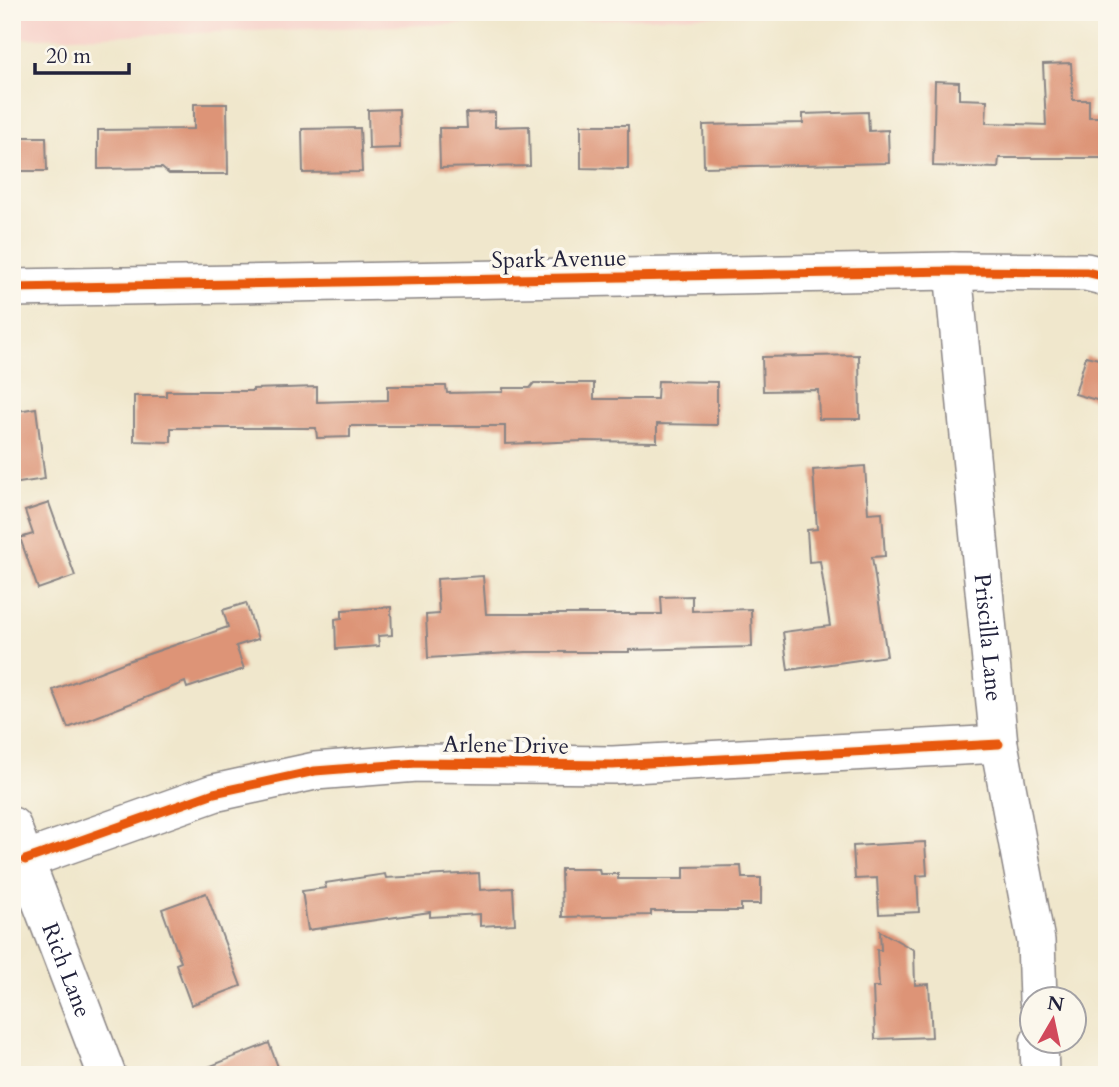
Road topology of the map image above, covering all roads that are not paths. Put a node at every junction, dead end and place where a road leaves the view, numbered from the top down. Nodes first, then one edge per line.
1 (953, 271) junction
2 (1107, 277) edge
3 (12, 288) edge
4 (999, 744) junction
5 (12, 826) edge
6 (25, 860) junction
7 (1038, 986) edge
8 (1039, 1056) edge
9 (107, 1075) edge
10 (1040, 1075) edge

1 - 2 street, Spark Avenue
1 - 3 street, Spark Avenue
1 - 4 street, Priscilla Lane
4 - 6 street, Arlene Drive
4 - 7 street, Priscilla Lane
5 - 6 street, Rich Lane
6 - 9 street, Rich Lane
8 - 10 street

